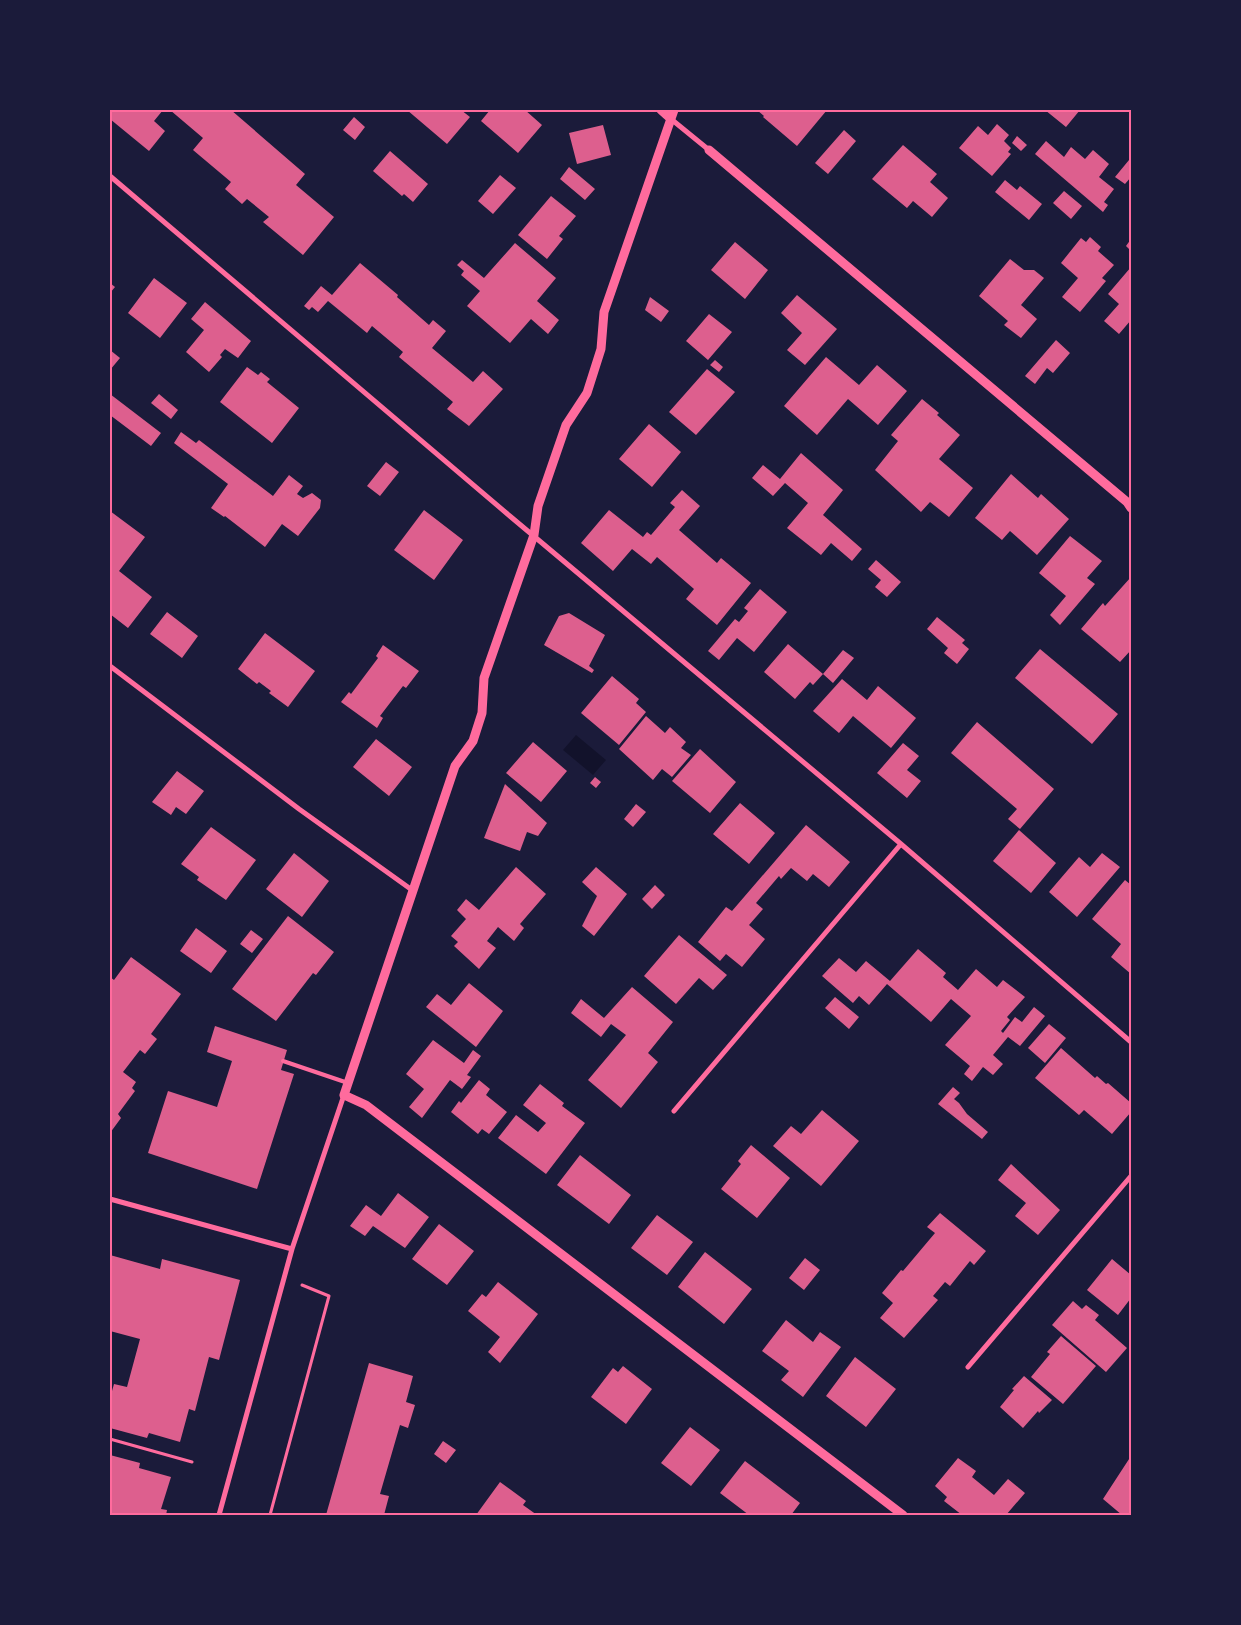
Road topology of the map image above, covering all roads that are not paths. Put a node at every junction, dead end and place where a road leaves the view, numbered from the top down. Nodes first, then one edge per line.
1 (661, 110) edge
2 (673, 114) edge
3 (709, 150) joint
4 (110, 176) edge
5 (1131, 508) edge
6 (534, 535) junction
7 (110, 666) edge
8 (901, 844) junction
9 (412, 890) junction
10 (1131, 1042) edge
11 (283, 1061) dead end
12 (348, 1083) junction
13 (344, 1095) junction
14 (674, 1111) dead end
15 (1131, 1176) edge
16 (110, 1199) edge
17 (292, 1249) junction
18 (968, 1367) dead end
19 (219, 1515) edge
20 (903, 1515) edge

1 - 2 street
2 - 3 street
2 - 6 street
3 - 5 street
4 - 6 street
6 - 8 street
6 - 9 street
7 - 9 street
8 - 10 street
8 - 14 street
9 - 12 street
11 - 12 lane
12 - 13 street
13 - 17 street
13 - 20 street
15 - 18 street
16 - 17 street
17 - 19 street

